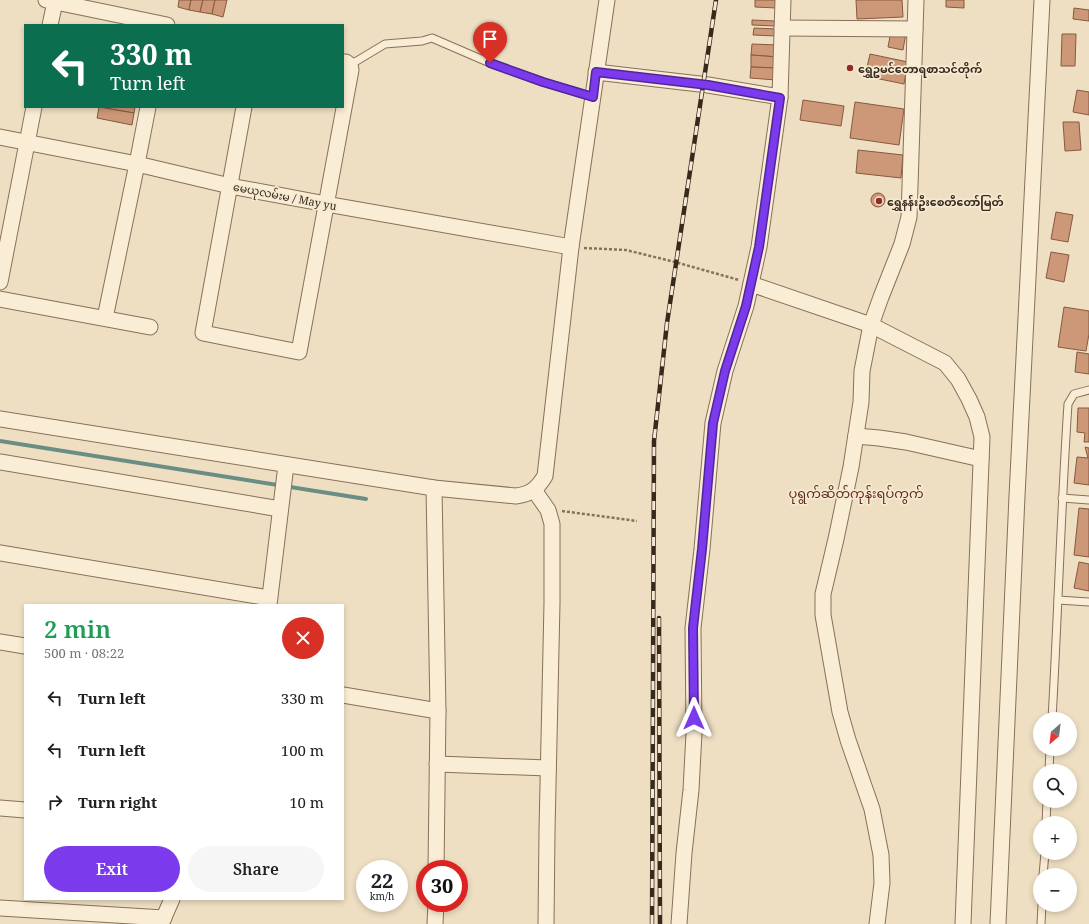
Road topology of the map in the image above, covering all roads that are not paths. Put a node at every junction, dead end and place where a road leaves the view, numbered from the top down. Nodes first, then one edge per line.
1 (607, 0) edge
2 (783, 0) edge
3 (916, 0) edge
4 (1042, 0) edge
5 (50, 1) edge
6 (50, 24) edge
7 (159, 24) edge
8 (782, 28) junction
9 (915, 29) junction
10 (347, 63) edge
11 (596, 72) junction
12 (593, 97) junction
13 (780, 98) junction
14 (34, 108) edge
15 (148, 108) edge
16 (244, 108) edge
17 (344, 108) edge
18 (344, 108) edge
19 (0, 137) edge
20 (27, 143) junction
21 (137, 164) junction
22 (230, 186) junction
23 (326, 204) junction
24 (571, 247) junction
25 (0, 282) edge
26 (751, 284) junction
27 (0, 299) edge
28 (105, 318) junction
29 (871, 325) junction
30 (150, 327) dead end
31 (1089, 390) edge
32 (0, 419) edge
33 (856, 436) junction
34 (981, 459) junction
35 (0, 462) edge
36 (286, 467) junction
37 (434, 488) junction
38 (534, 490) junction
39 (1062, 498) junction
40 (1089, 500) edge
41 (281, 502) junction
42 (0, 553) edge
43 (1058, 600) junction
44 (269, 602) edge
45 (1089, 602) edge
46 (0, 642) edge
47 (24, 646) edge
48 (344, 695) edge
49 (438, 711) junction
50 (1052, 712) edge
51 (437, 764) junction
52 (548, 768) junction
53 (0, 808) edge
54 (24, 810) edge
55 (436, 860) edge
56 (172, 900) edge
57 (0, 908) edge
58 (436, 912) edge
59 (1042, 912) edge
60 (163, 921) edge
61 (435, 924) edge
62 (546, 924) edge
63 (679, 924) edge
64 (877, 924) edge
65 (963, 924) edge
66 (998, 924) edge
67 (1041, 924) edge

1 - 11 street
2 - 8 street
3 - 9 street
4 - 66 street
5 - 6 street
5 - 7 street
8 - 9 street
8 - 13 street
9 - 29 street
10 - 12 lane
10 - 18 street
11 - 12 street
11 - 13 street
12 - 24 street
13 - 26 street
14 - 20 street
15 - 21 street
16 - 22 street
17 - 23 street
19 - 20 street, မေယုလမ်းမ / May yu
20 - 21 street, မေယုလမ်းမ / May yu
20 - 25 street
21 - 22 street, မေယုလမ်းမ / May yu
21 - 28 street
22 - 23 street, မေယုလမ်းမ / May yu
22 - 23 street
23 - 24 street, မေယုလမ်းမ / May yu
24 - 38 street
26 - 29 street
26 - 63 street
27 - 28 street
28 - 30 street
29 - 33 street
29 - 34 street
31 - 39 lane
32 - 36 street
33 - 34 street
33 - 64 street
34 - 65 street
35 - 41 street
36 - 37 street
36 - 41 street
37 - 38 street
37 - 49 street
38 - 52 street
39 - 40 lane
39 - 43 lane
41 - 44 street
42 - 44 street
43 - 45 lane
43 - 50 lane
46 - 47 street
48 - 49 street
49 - 51 street
51 - 52 street
51 - 55 street
52 - 62 street
53 - 54 street
56 - 60 street
57 - 60 street
58 - 61 street
59 - 67 lane

